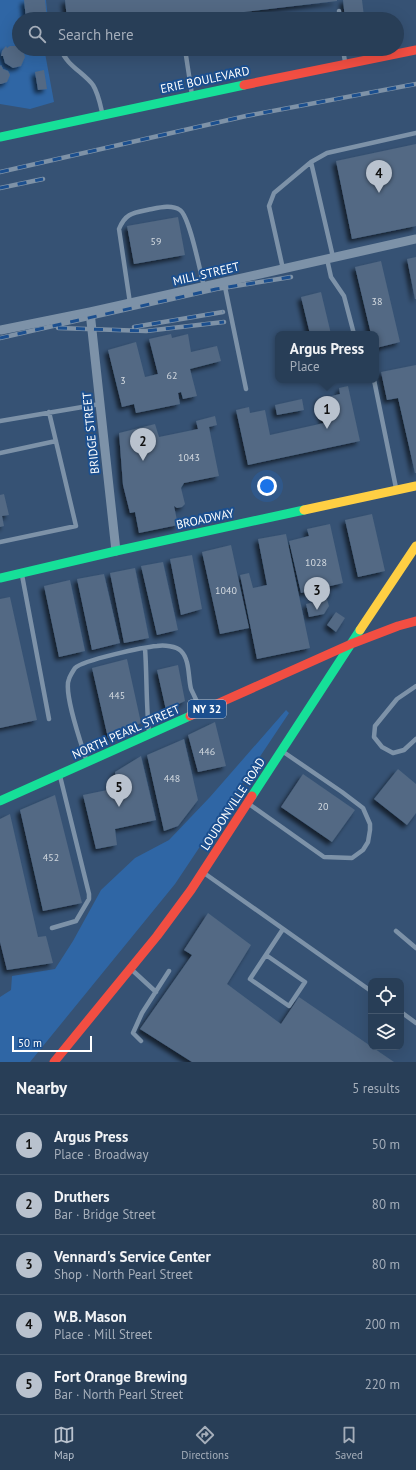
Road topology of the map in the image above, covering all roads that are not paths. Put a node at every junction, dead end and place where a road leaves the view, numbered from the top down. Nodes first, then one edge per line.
1 (416, 50) edge
2 (404, 52) edge
3 (64, 56) edge
4 (186, 56) edge
5 (344, 56) edge
6 (386, 56) edge
7 (345, 64) junction
8 (192, 95) junction
9 (103, 114) junction
10 (416, 133) edge
11 (0, 137) edge
12 (311, 162) junction
13 (416, 239) edge
14 (330, 258) junction
15 (283, 269) junction
16 (224, 282) junction
17 (204, 286) junction
18 (130, 303) junction
19 (90, 312) junction
20 (0, 330) edge
21 (353, 331) edge
22 (375, 383) edge
23 (246, 389) dead end
24 (100, 404) junction
25 (49, 412) junction
26 (0, 421) edge
27 (56, 441) junction
28 (0, 453) edge
29 (416, 486) edge
30 (397, 490) junction
31 (0, 542) edge
32 (416, 546) edge
33 (116, 551) junction
34 (22, 573) junction
35 (0, 578) edge
36 (416, 621) edge
37 (351, 644) junction
38 (145, 648) junction
39 (416, 686) edge
40 (201, 712) junction
41 (49, 719) dead end
42 (149, 735) junction
43 (416, 739) edge
44 (282, 751) junction
45 (87, 763) junction
46 (60, 775) junction
47 (0, 801) edge
48 (248, 803) junction
49 (203, 872) junction
50 (52, 928) dead end
51 (283, 928) junction
52 (396, 931) dead end
53 (416, 948) edge
54 (266, 955) junction
55 (130, 969) junction
56 (169, 971) dead end
57 (368, 989) edge
58 (156, 992) junction
59 (404, 1014) edge
60 (416, 1023) edge
61 (142, 1041) dead end
62 (54, 1062) edge

1 - 2 main road, ERIE BOULEVARD
3 - 9 lane
4 - 8 lane
5 - 7 lane
6 - 7 main road, ERIE BOULEVARD
7 - 8 main road, ERIE BOULEVARD
8 - 9 main road, ERIE BOULEVARD
9 - 11 main road, ERIE BOULEVARD
10 - 12 lane
12 - 14 lane
12 - 15 lane
13 - 14 street, MILL STREET
14 - 15 street, MILL STREET
14 - 21 lane
15 - 16 street, MILL STREET
16 - 17 street, MILL STREET
16 - 23 lane
17 - 18 street, MILL STREET
17 - 18 lane
18 - 19 street, MILL STREET
19 - 20 street, MILL STREET
19 - 24 street, BRIDGE STREET
22 - 30 lane
24 - 25 lane
24 - 33 street, BRIDGE STREET
25 - 26 lane
25 - 27 lane
27 - 28 lane
27 - 31 lane
29 - 30 main road, BROADWAY
30 - 33 main road, BROADWAY
32 - 37 main road, LOUDONVILLE ROAD
33 - 34 main road, BROADWAY
34 - 35 main road, BROADWAY
34 - 41 lane
36 - 37 main road, NORTH PEARL STREET / NY 32
37 - 40 main road, NORTH PEARL STREET / NY 32
37 - 44 main road, LOUDONVILLE ROAD
38 - 40 lane
38 - 42 lane
38 - 45 lane
39 - 43 lane
40 - 42 main road, NORTH PEARL STREET / NY 32
42 - 45 main road, NORTH PEARL STREET / NY 32
44 - 48 main road, LOUDONVILLE ROAD
44 - 48 lane
45 - 46 main road, NORTH PEARL STREET / NY 32
46 - 47 main road, NORTH PEARL STREET / NY 32
46 - 50 lane
48 - 49 main road, LOUDONVILLE ROAD
49 - 51 lane
49 - 55 main road, LOUDONVILLE ROAD
51 - 54 lane
51 - 57 lane
52 - 53 lane
54 - 54 lane
55 - 58 lane
55 - 62 main road, LOUDONVILLE ROAD
56 - 58 lane
58 - 61 lane
59 - 60 lane

